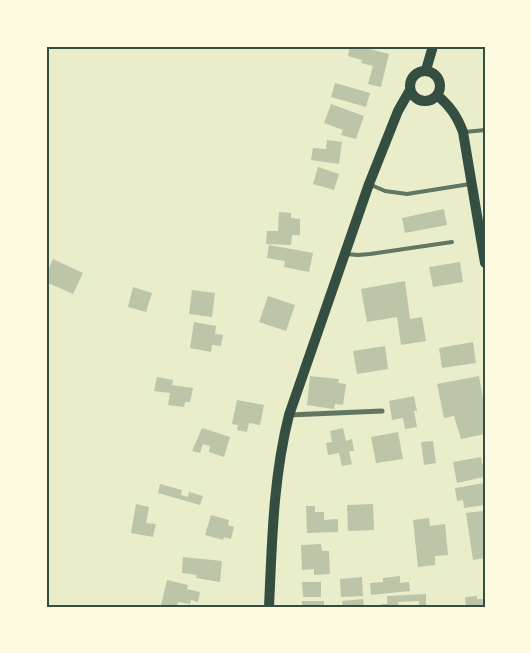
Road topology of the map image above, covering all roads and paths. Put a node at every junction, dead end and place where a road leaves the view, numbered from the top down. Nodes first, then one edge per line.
1 (433, 46) edge
2 (426, 70) junction
3 (410, 90) junction
4 (437, 95) junction
5 (485, 130) edge
6 (463, 132) junction
7 (369, 184) junction
8 (472, 184) junction
9 (452, 242) dead end
10 (345, 254) junction
11 (485, 263) edge
12 (382, 411) dead end
13 (289, 416) junction
14 (269, 607) edge

1 - 2 main road
2 - 3 main road
2 - 4 main road
3 - 4 main road
3 - 7 main road
4 - 6 main road
5 - 6 lane
6 - 8 main road
7 - 8 lane
7 - 10 main road
8 - 11 main road
9 - 10 lane
10 - 13 main road
12 - 13 street
13 - 14 main road

